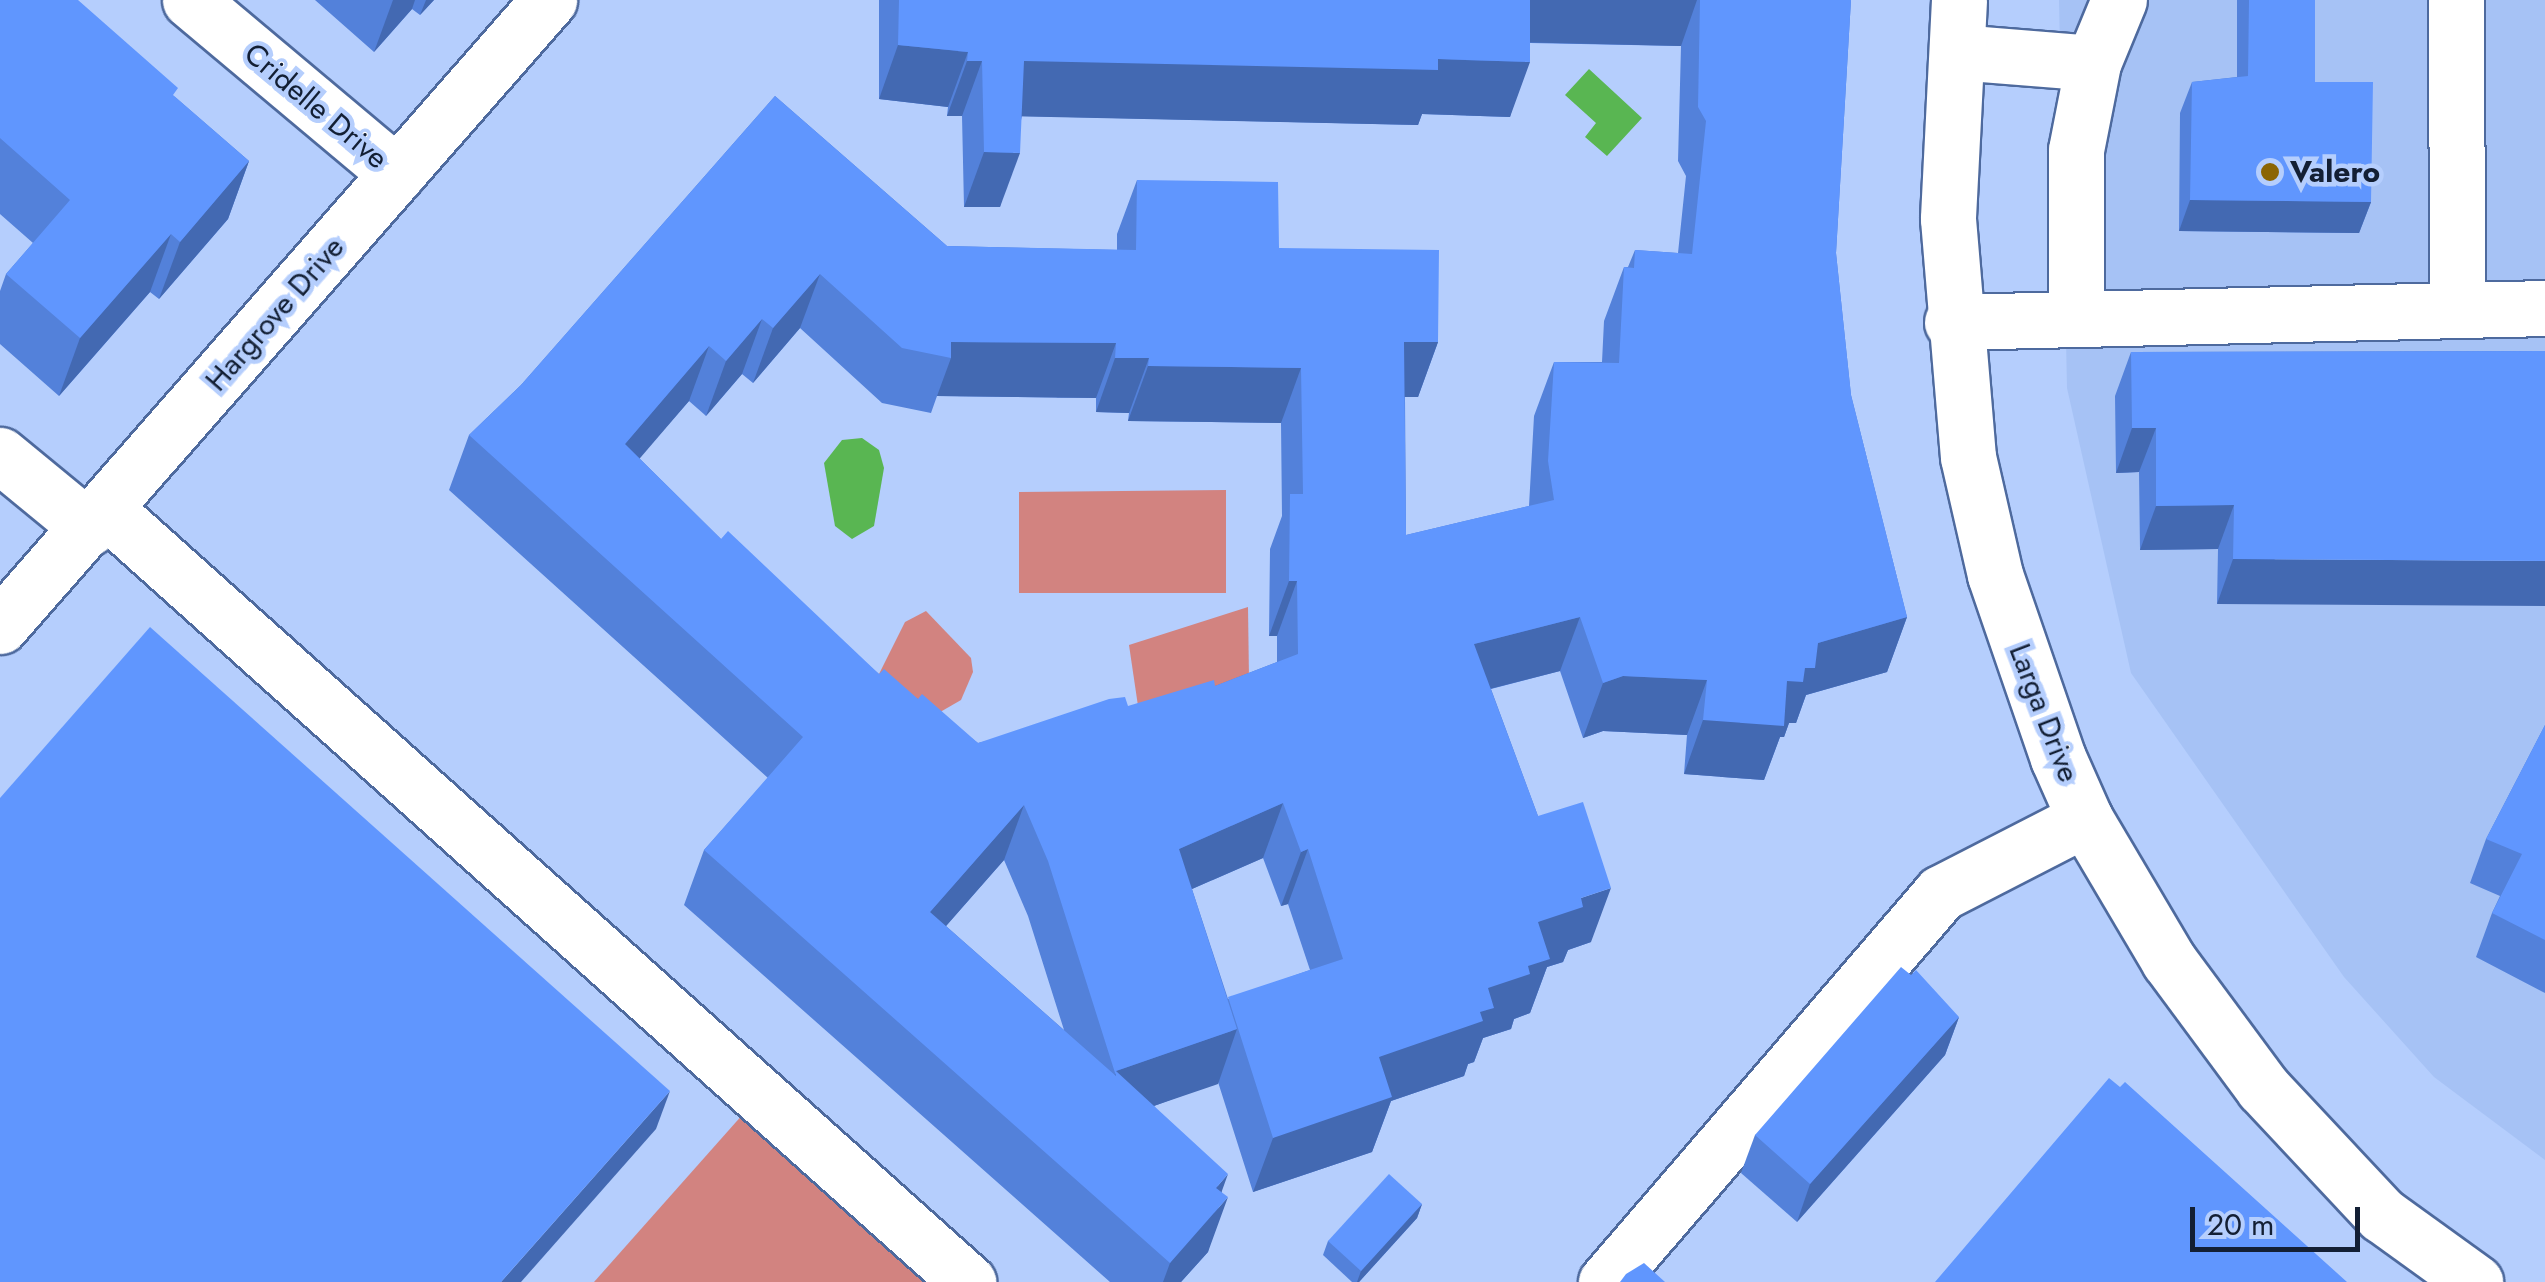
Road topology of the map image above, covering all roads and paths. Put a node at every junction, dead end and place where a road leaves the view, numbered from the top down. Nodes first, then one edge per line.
1 (190, 0) edge
2 (549, 0) edge
3 (2119, 0) edge
4 (2456, 0) edge
5 (1958, 26) edge
6 (2093, 63) junction
7 (397, 174) junction
8 (2545, 308) edge
9 (2457, 310) junction
10 (2076, 319) junction
11 (1952, 322) junction
12 (0, 455) edge
13 (97, 518) junction
14 (0, 626) edge
15 (2086, 819) junction
16 (968, 1282) edge
17 (1606, 1282) edge
18 (2475, 1282) edge

1 - 7 street, Cridelle Drive
2 - 7 street, Hargrove Drive
3 - 6 street
4 - 9 street
5 - 6 street
5 - 11 street, Larga Drive
6 - 10 street
7 - 13 street, Hargrove Drive
8 - 9 street
9 - 10 street
10 - 11 street
11 - 15 street, Larga Drive
12 - 13 street
13 - 14 street, Hargrove Drive
13 - 16 street
15 - 17 street
15 - 18 street, Larga Drive

